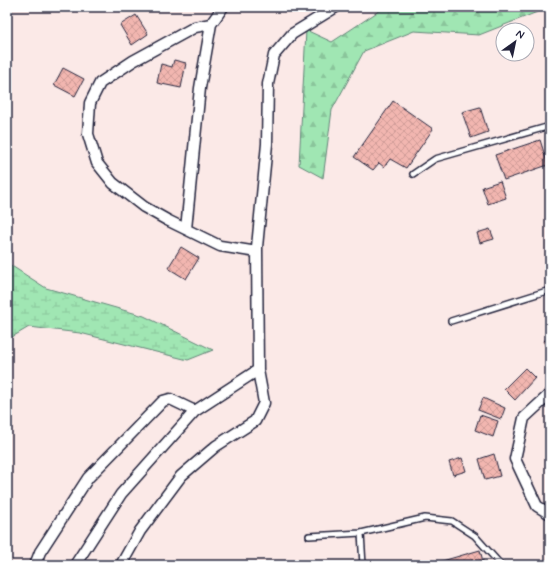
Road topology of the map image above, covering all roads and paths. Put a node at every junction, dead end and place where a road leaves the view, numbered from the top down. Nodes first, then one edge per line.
1 (223, 7) edge
2 (336, 7) edge
3 (211, 24) junction
4 (550, 126) edge
5 (413, 174) dead end
6 (186, 229) junction
7 (257, 252) junction
8 (550, 290) edge
9 (451, 321) dead end
10 (258, 370) junction
11 (550, 394) edge
12 (195, 411) junction
13 (550, 514) edge
14 (361, 533) junction
15 (309, 536) dead end
16 (35, 565) edge
17 (75, 565) edge
18 (121, 565) edge
19 (363, 565) edge
20 (502, 565) edge

1 - 3 street
2 - 7 street
3 - 6 street
3 - 6 street
4 - 5 lane
6 - 7 street
7 - 10 street
8 - 9 lane
10 - 12 street
10 - 18 street
11 - 13 street
12 - 16 street
12 - 17 street
14 - 15 lane
14 - 19 lane
14 - 20 lane

